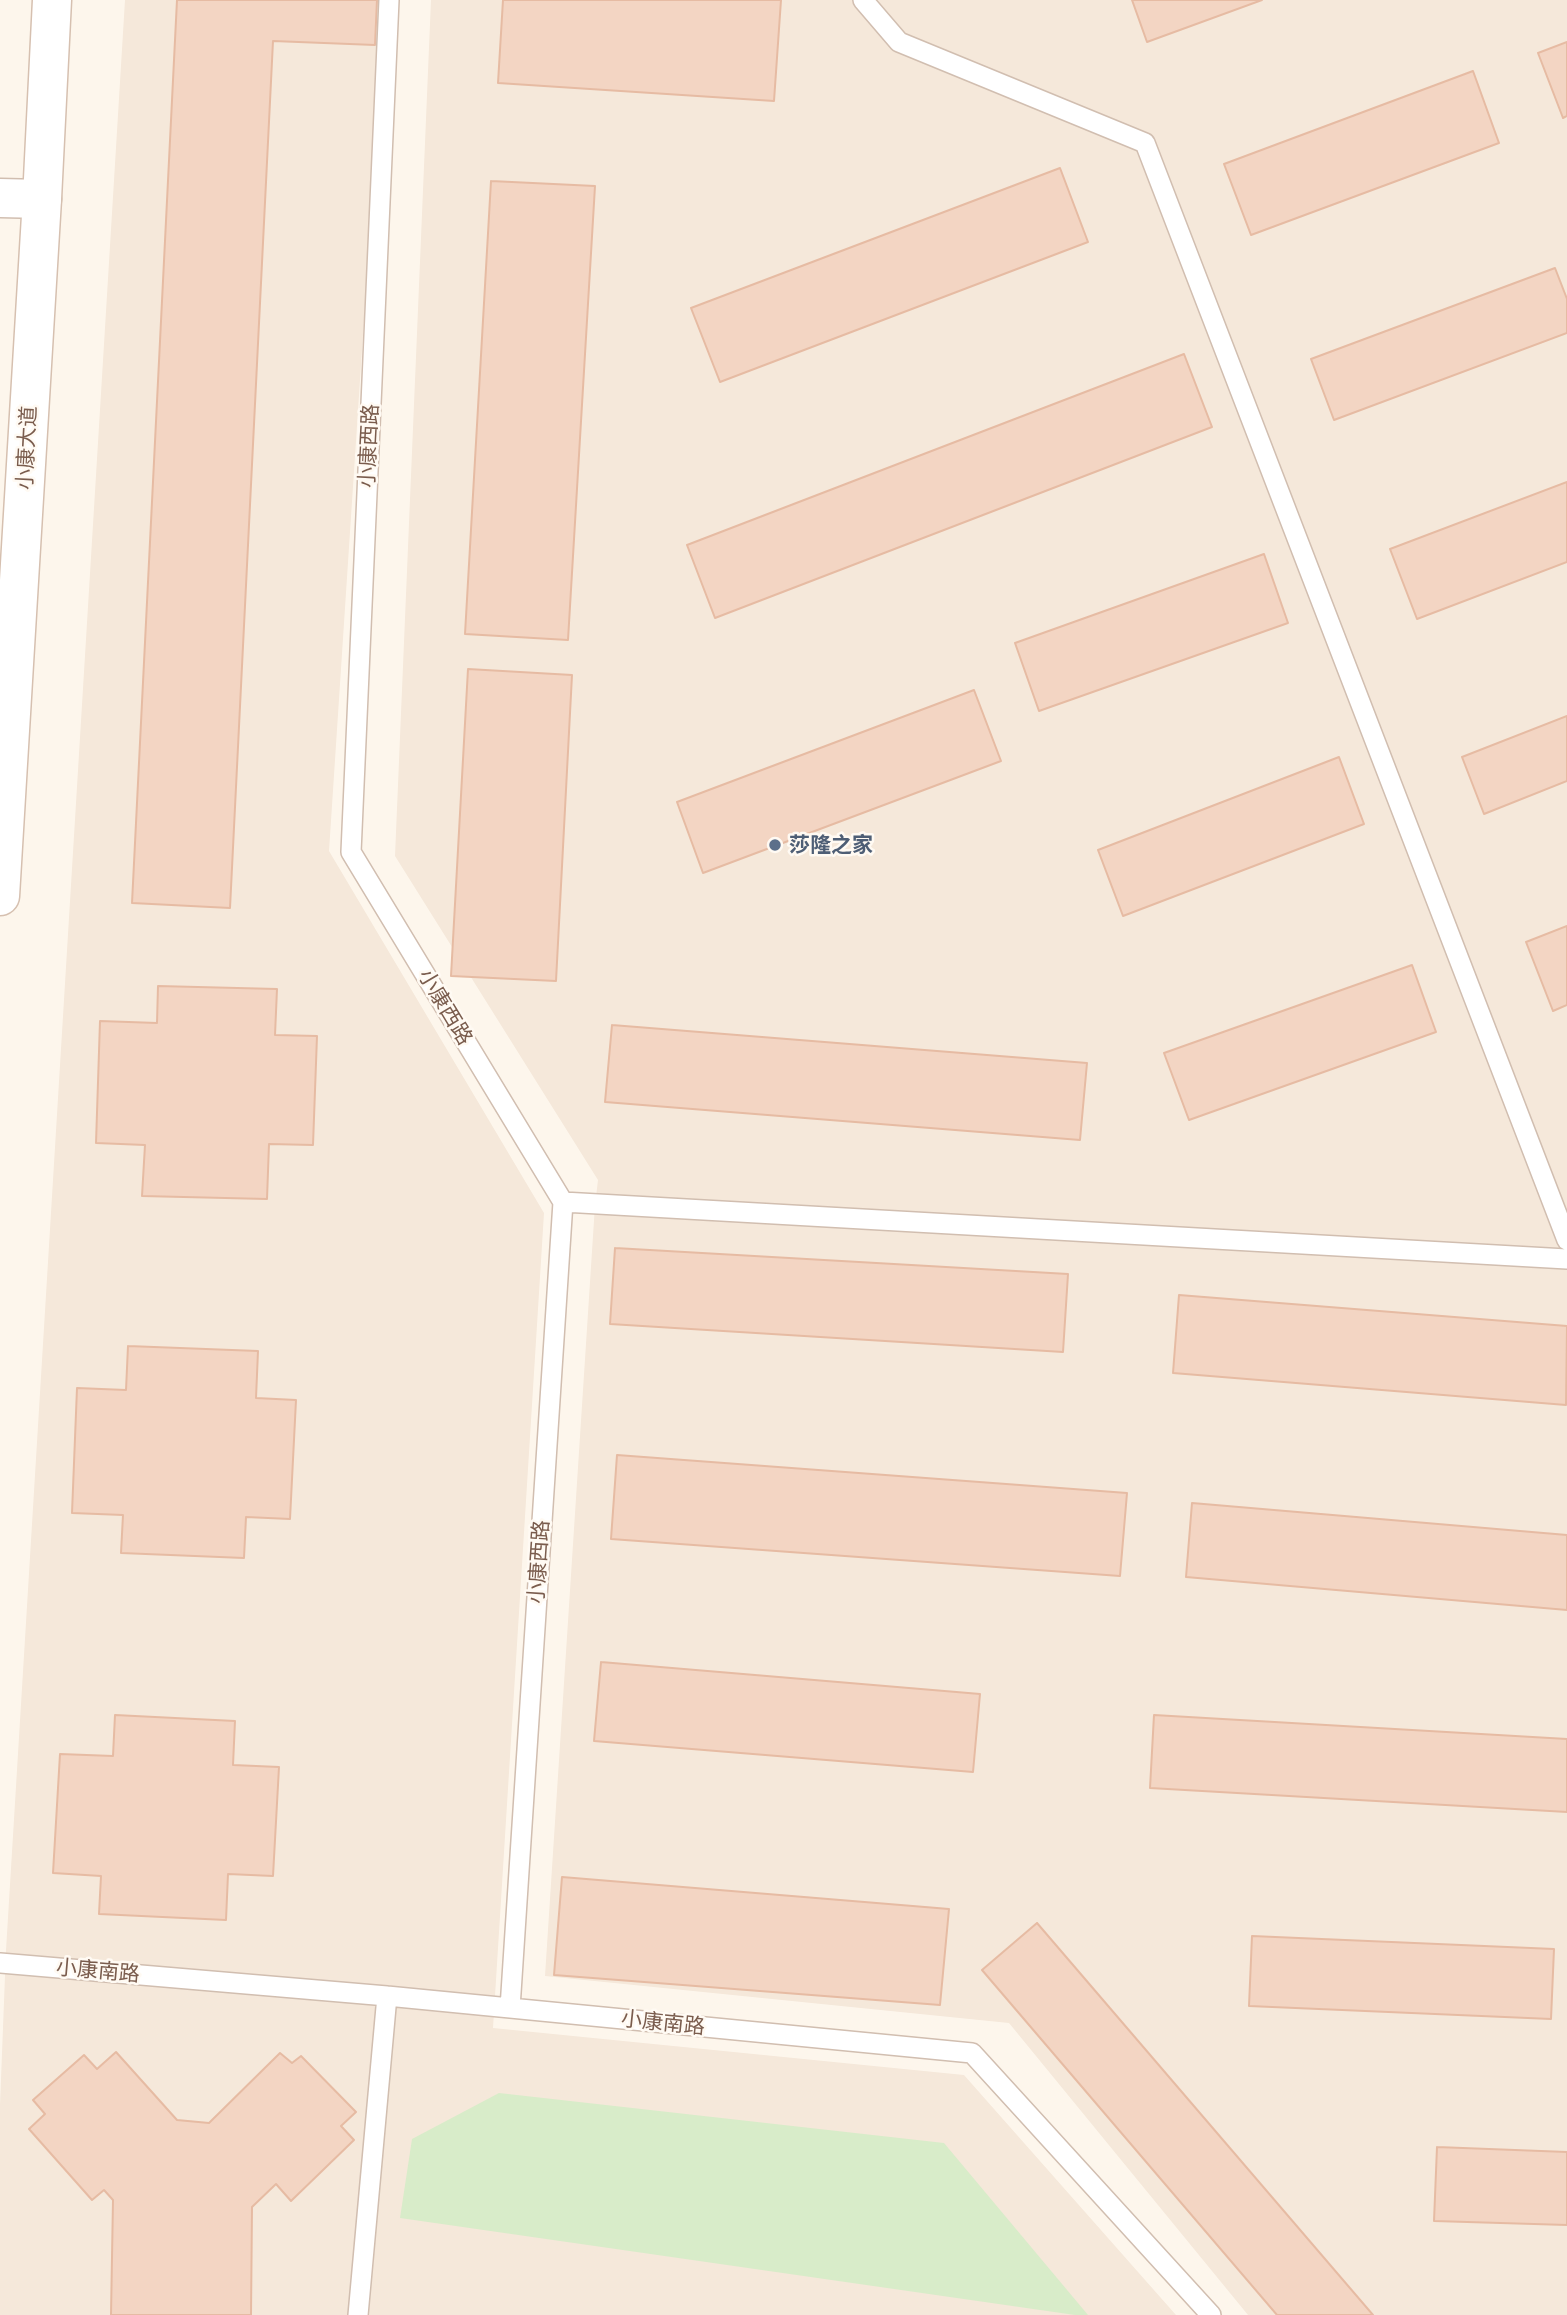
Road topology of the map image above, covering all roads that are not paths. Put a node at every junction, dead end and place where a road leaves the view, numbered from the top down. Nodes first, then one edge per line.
1 (52, 0) edge
2 (389, 0) edge
3 (863, 0) edge
4 (0, 198) edge
5 (42, 199) junction
6 (0, 896) edge
7 (563, 1202) junction
8 (1567, 1240) edge
9 (1567, 1259) edge
10 (0, 1963) edge
11 (387, 1996) junction
12 (510, 2008) junction
13 (358, 2315) edge
14 (1211, 2315) edge

1 - 5 main road, 小康大道
2 - 7 lane, 小康西路
3 - 8 lane
4 - 5 main road
5 - 6 main road, 小康大道
7 - 9 lane
7 - 12 lane, 小康西路
10 - 11 lane, 小康南路
11 - 12 lane, 小康南路
11 - 13 lane
12 - 14 lane, 小康南路

